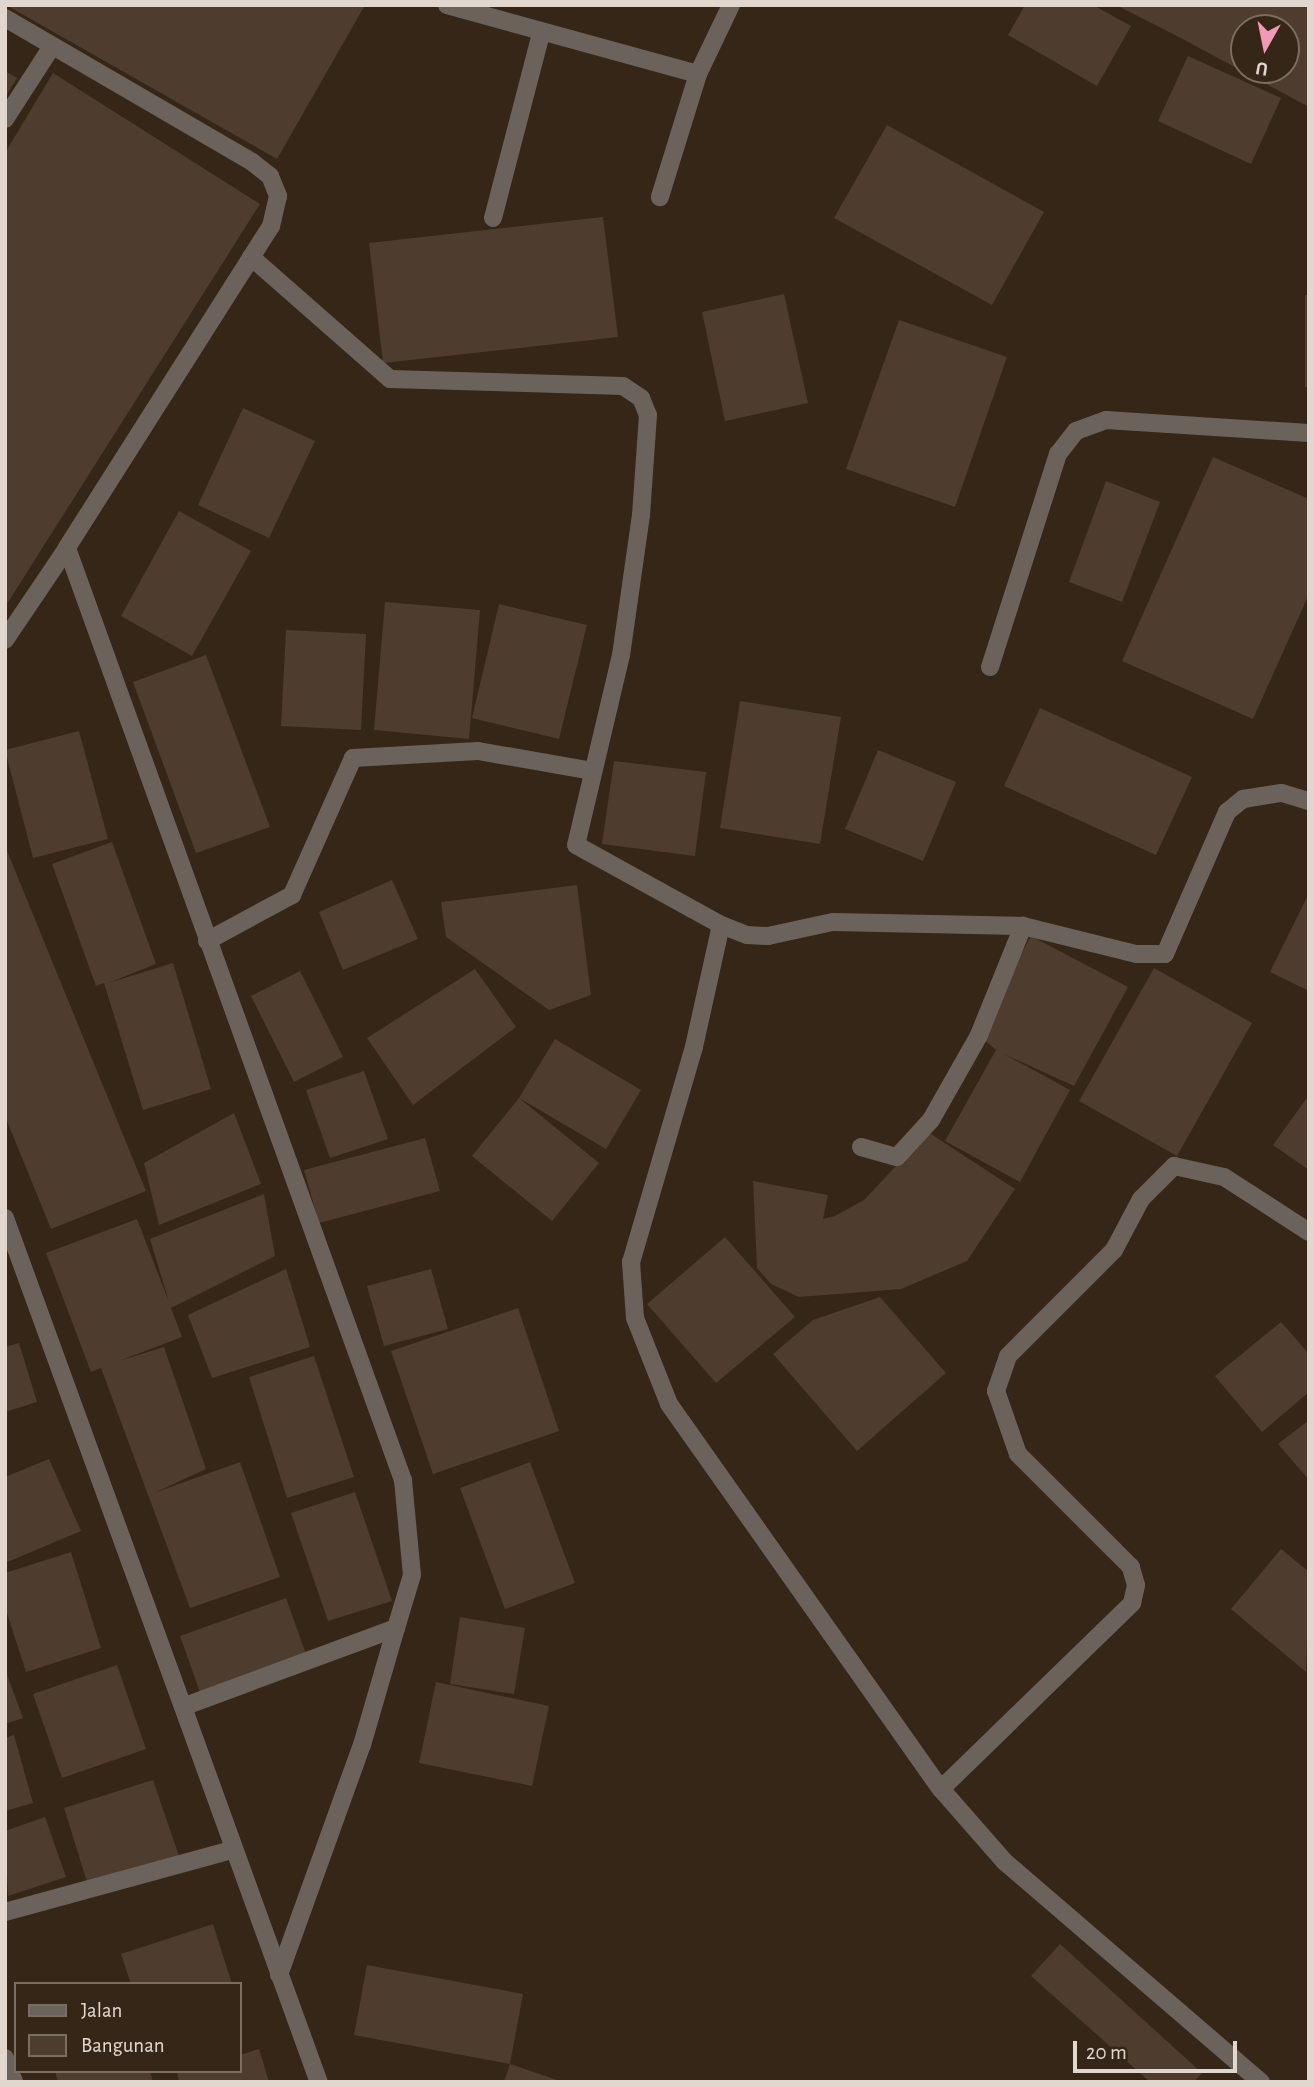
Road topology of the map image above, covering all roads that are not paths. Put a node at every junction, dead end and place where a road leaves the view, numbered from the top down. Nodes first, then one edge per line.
1 (447, 5) edge
2 (731, 5) edge
3 (5, 18) edge
4 (541, 34) junction
5 (51, 48) junction
6 (698, 74) junction
7 (5, 119) edge
8 (660, 197) dead end
9 (493, 218) dead end
10 (251, 257) junction
11 (1309, 433) edge
12 (67, 548) junction
13 (5, 640) edge
14 (990, 667) dead end
15 (593, 771) junction
16 (1309, 801) edge
17 (721, 925) junction
18 (1023, 926) junction
19 (207, 940) junction
20 (861, 1147) dead end
21 (5, 1218) edge
22 (1309, 1232) edge
23 (396, 1628) junction
24 (183, 1707) junction
25 (941, 1789) junction
26 (232, 1850) junction
27 (5, 1912) edge
28 (279, 1975) junction
29 (5, 2058) edge
30 (14, 2082) edge
31 (319, 2082) edge
32 (1261, 2082) edge

1 - 4 street
2 - 6 street
3 - 5 street
4 - 6 street
4 - 9 street
5 - 7 street
5 - 10 street
6 - 8 street
10 - 12 street
10 - 15 street
11 - 14 street
12 - 13 street
12 - 19 street
15 - 17 street
15 - 19 street
16 - 18 street
17 - 18 street
17 - 25 street
18 - 20 street
19 - 23 street
21 - 24 street
22 - 25 street
23 - 24 street
23 - 28 street
24 - 26 street
25 - 32 street
26 - 27 street
26 - 28 street
28 - 31 street
29 - 30 street

